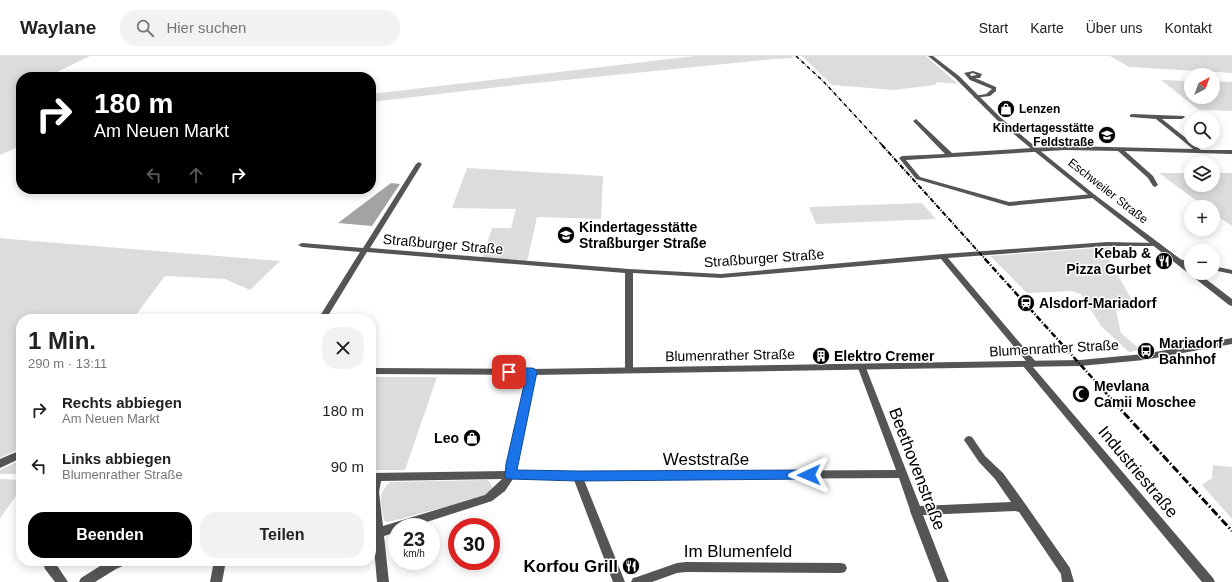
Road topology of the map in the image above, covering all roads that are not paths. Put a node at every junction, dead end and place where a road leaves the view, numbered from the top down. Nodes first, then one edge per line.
1 (930, 56) edge
2 (970, 78) dead end
3 (976, 97) junction
4 (1132, 116) dead end
5 (1157, 117) junction
6 (1182, 117) dead end
7 (916, 121) dead end
8 (1119, 149) junction
9 (1036, 150) junction
10 (1199, 151) junction
11 (1232, 152) edge
12 (950, 155) junction
13 (419, 164) dead end
14 (1155, 185) dead end
15 (1093, 196) junction
16 (1156, 244) junction
17 (302, 245) dead end
18 (365, 250) junction
19 (943, 256) junction
20 (1179, 261) junction
21 (1184, 262) edge
22 (1184, 265) edge
23 (1220, 269) edge
24 (629, 271) junction
25 (1232, 272) edge
26 (1202, 280) edge
27 (1232, 303) edge
28 (325, 314) edge
29 (1232, 341) edge
30 (1029, 364) junction
31 (862, 368) junction
32 (629, 370) junction
33 (376, 371) edge
34 (532, 372) junction
35 (969, 440) dead end
36 (16, 456) edge
37 (0, 464) edge
38 (902, 474) junction
39 (510, 475) junction
40 (578, 476) junction
41 (376, 477) edge
42 (1022, 508) junction
43 (916, 511) junction
44 (376, 519) edge
45 (377, 533) junction
46 (50, 566) edge
47 (109, 566) edge
48 (219, 566) edge
49 (841, 568) dead end
50 (62, 582) edge
51 (85, 582) edge
52 (216, 582) edge
53 (383, 582) edge
54 (619, 582) edge
55 (637, 582) edge
56 (943, 582) edge
57 (1068, 582) edge
58 (1210, 582) edge

1 - 3 street, Eschweiler Straße
2 - 3 street
3 - 9 street, Eschweiler Straße
4 - 5 street
5 - 6 street
5 - 10 street
7 - 12 street
8 - 9 street
8 - 10 street
8 - 14 street
9 - 12 street
9 - 15 street, Eschweiler Straße
10 - 11 street
12 - 15 street
13 - 18 street
15 - 16 street, Eschweiler Straße
16 - 19 street, Straßburger Straße
16 - 20 street, Eschweiler Straße
17 - 18 street, Straßburger Straße
18 - 24 street, Straßburger Straße
18 - 28 street
19 - 24 street, Straßburger Straße
19 - 30 street, Industriestraße
20 - 21 street
20 - 22 street, Eschweiler Straße
23 - 25 street
24 - 32 street
26 - 27 street
29 - 30 street, Blumenrather Straße
30 - 31 street, Blumenrather Straße
30 - 58 street, Industriestraße
31 - 32 street, Blumenrather Straße
31 - 38 street, Beethovenstraße
32 - 34 street, Blumenrather Straße
33 - 34 street, Blumenrather Straße
34 - 39 street
35 - 42 street
36 - 37 street
38 - 40 street, Weststraße
38 - 43 street, Beethovenstraße
39 - 40 street, Weststraße
39 - 41 street, Weststraße
39 - 45 street
40 - 54 street
42 - 43 street
42 - 57 street
43 - 56 street, Beethovenstraße
44 - 45 street
45 - 53 street
46 - 50 street
47 - 51 street
48 - 52 street
49 - 55 street, Im Blumenfeld

